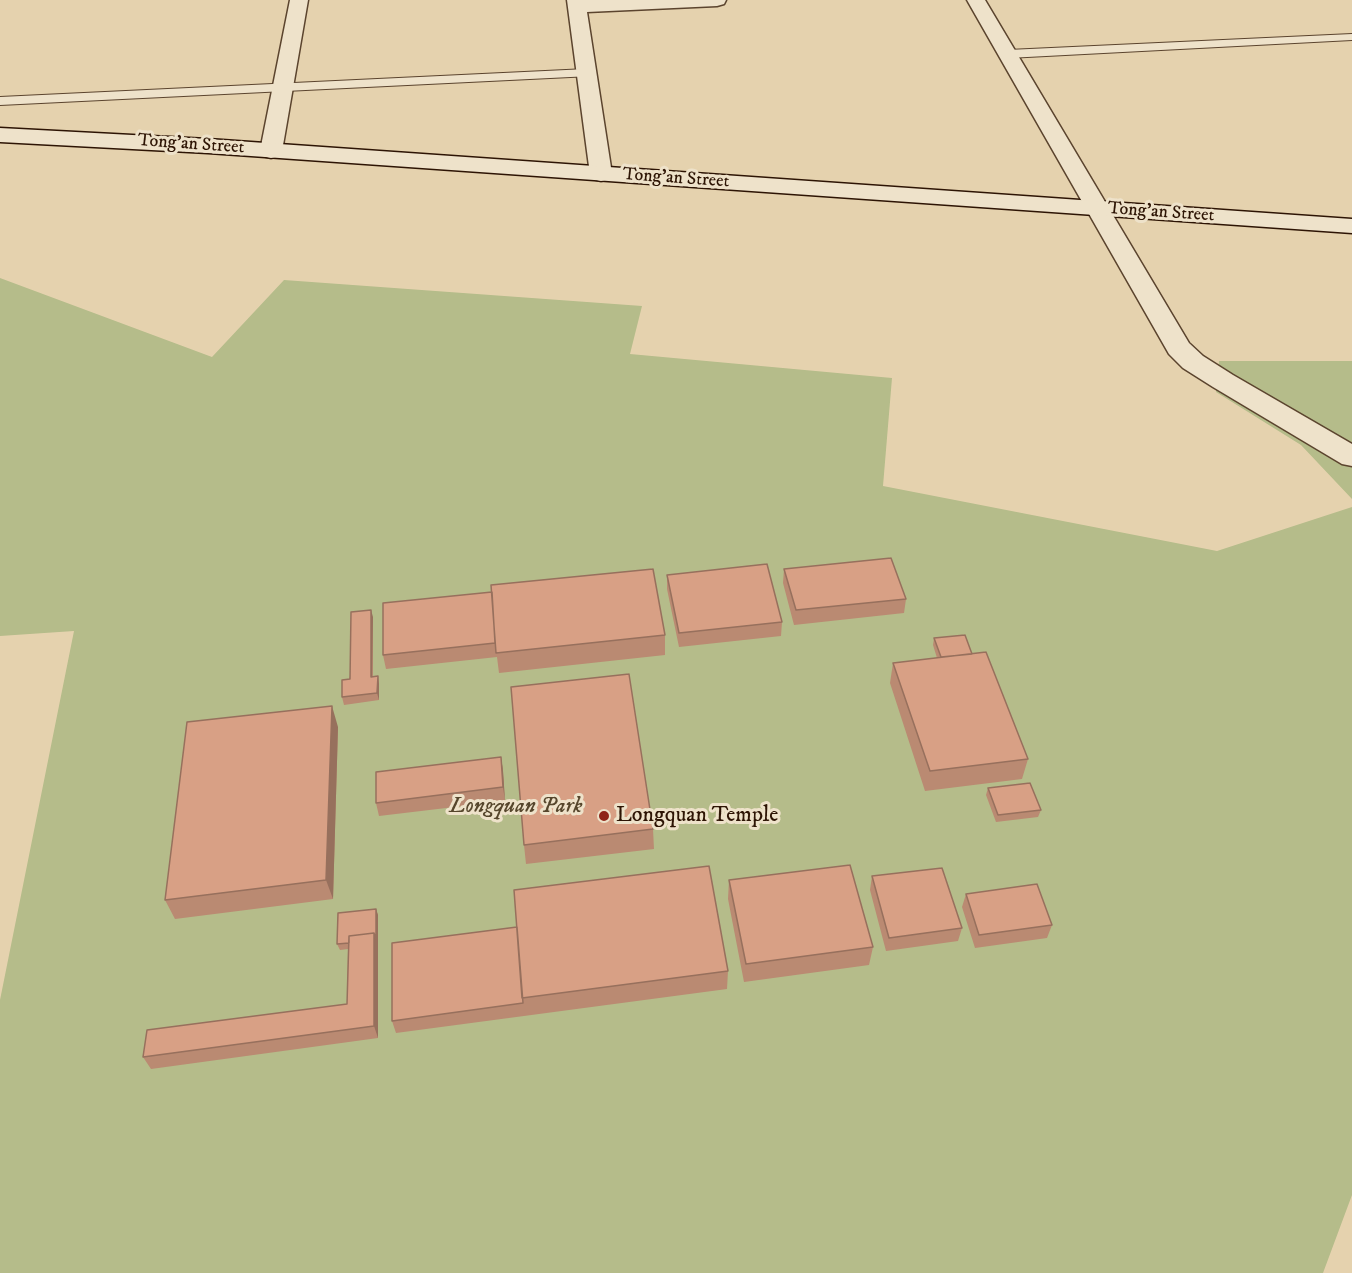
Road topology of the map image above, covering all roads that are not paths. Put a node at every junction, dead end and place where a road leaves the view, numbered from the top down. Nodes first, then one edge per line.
1 (298, 0) edge
2 (717, 0) edge
3 (976, 0) edge
4 (577, 3) edge
5 (1352, 37) edge
6 (1008, 54) junction
7 (587, 72) junction
8 (283, 87) junction
9 (0, 101) edge
10 (0, 135) edge
11 (271, 151) junction
12 (601, 174) junction
13 (1098, 209) junction
14 (1352, 226) edge
15 (1352, 457) edge

1 - 8 street
2 - 4 street
3 - 6 street
4 - 7 street
5 - 6 lane
6 - 13 street
7 - 8 lane
7 - 12 street
8 - 9 lane
8 - 11 street
10 - 11 street, Tong'an Street
11 - 12 street, Tong'an Street
12 - 13 street, Tong'an Street
13 - 14 street, Tong'an Street
13 - 15 street

